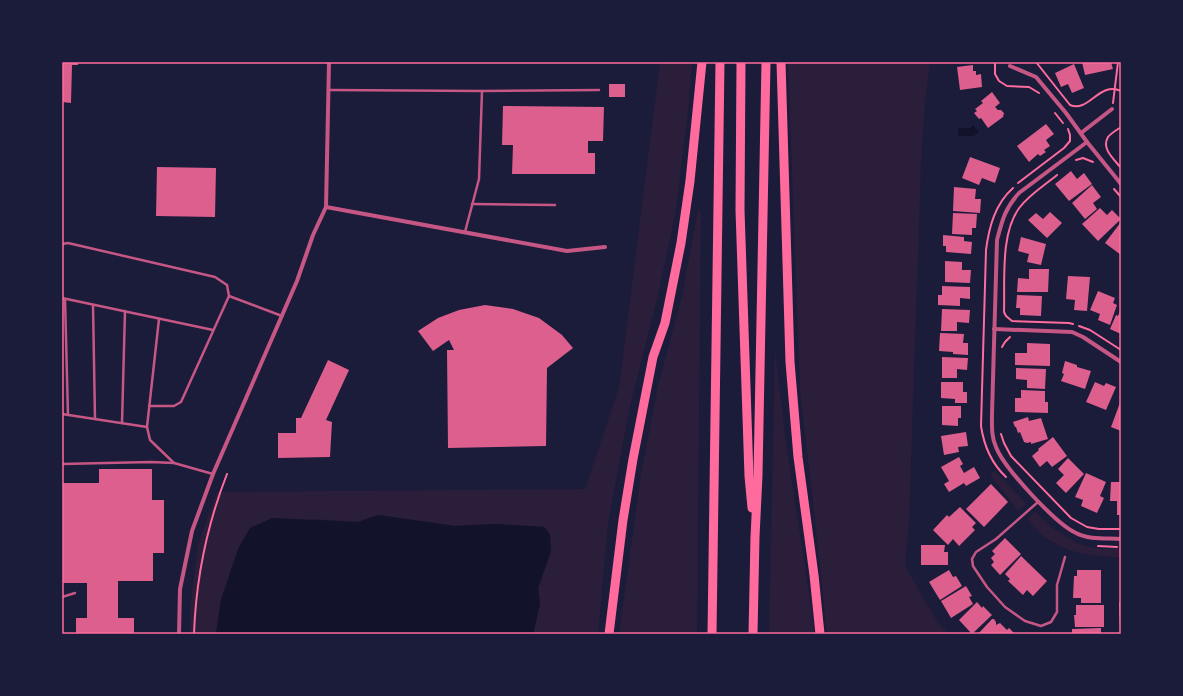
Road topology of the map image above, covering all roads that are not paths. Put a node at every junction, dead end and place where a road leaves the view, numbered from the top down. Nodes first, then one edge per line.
1 (329, 62) edge
2 (702, 62) edge
3 (720, 62) edge
4 (741, 62) edge
5 (766, 62) edge
6 (781, 62) edge
7 (1010, 66) dead end
8 (328, 90) junction
9 (599, 90) dead end
10 (482, 91) junction
11 (1112, 109) road end
12 (1081, 133) junction
13 (1087, 142) junction
14 (1121, 184) edge
15 (472, 204) junction
16 (555, 205) dead end
17 (326, 207) junction
18 (465, 232) junction
19 (62, 244) edge
20 (604, 247) dead end
21 (229, 296) junction
22 (64, 299) edge
23 (92, 305) junction
24 (125, 311) junction
25 (282, 316) junction
26 (159, 319) junction
27 (994, 329) junction
28 (213, 330) junction
29 (1121, 362) edge
30 (150, 406) junction
31 (62, 414) edge
32 (68, 415) junction
33 (95, 419) junction
34 (122, 423) junction
35 (147, 427) junction
36 (174, 463) junction
37 (62, 464) edge
38 (213, 474) junction
39 (1038, 502) junction
40 (755, 538) junction
41 (1121, 539) edge
42 (1065, 557) dead end
43 (75, 592) dead end
44 (62, 597) edge
45 (179, 634) edge
46 (609, 634) edge
47 (712, 634) edge
48 (753, 634) edge
49 (820, 634) edge

1 - 8 street
2 - 46 highway
3 - 47 highway
4 - 40 highway
5 - 40 highway
6 - 49 highway
7 - 12 street
8 - 10 lane
8 - 17 street
9 - 10 lane
10 - 15 lane
11 - 12 street
12 - 13 street
13 - 14 street
13 - 27 street
15 - 16 lane
15 - 18 lane
17 - 18 street
17 - 25 street
18 - 20 street
19 - 21 lane
21 - 25 lane
21 - 28 lane
22 - 23 lane
22 - 32 lane
23 - 24 lane
23 - 33 lane
24 - 26 lane
24 - 34 lane
25 - 38 street
26 - 28 lane
26 - 30 lane
27 - 29 street
27 - 39 street
28 - 30 lane
30 - 35 lane
31 - 32 lane
32 - 33 lane
33 - 34 lane
34 - 35 lane
35 - 36 lane
36 - 37 lane
36 - 38 lane
38 - 45 street
39 - 41 street
39 - 42 lane
40 - 48 highway
43 - 44 lane

